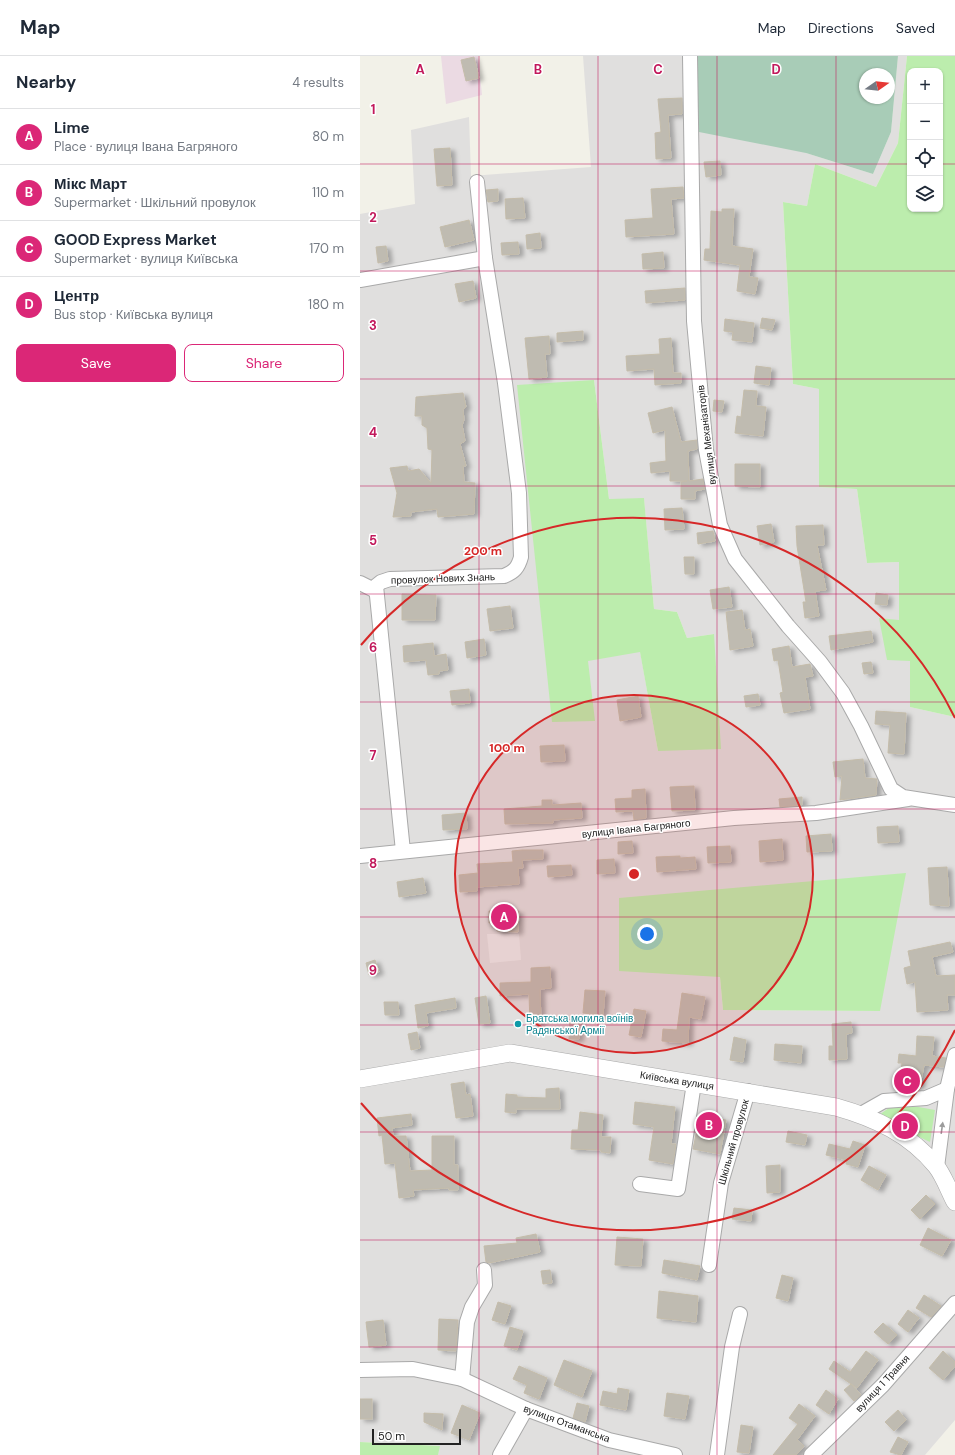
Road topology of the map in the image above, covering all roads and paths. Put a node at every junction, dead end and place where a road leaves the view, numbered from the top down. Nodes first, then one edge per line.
1 (690, 56) edge
2 (476, 182) dead end
3 (485, 258) junction
4 (360, 280) edge
5 (360, 583) edge
6 (376, 591) junction
7 (885, 780) junction
8 (912, 798) junction
9 (883, 802) junction
10 (955, 805) edge
11 (403, 851) junction
12 (360, 856) edge
13 (955, 1055) edge
14 (360, 1079) edge
15 (694, 1083) junction
16 (947, 1088) junction
17 (748, 1091) junction
18 (861, 1114) junction
19 (936, 1167) junction
20 (640, 1184) dead end
21 (955, 1202) edge
22 (709, 1265) dead end
23 (484, 1270) dead end
24 (955, 1293) edge
25 (952, 1306) edge
26 (740, 1314) dead end
27 (360, 1370) edge
28 (462, 1379) junction
29 (526, 1409) junction
30 (500, 1455) edge
31 (675, 1455) edge
32 (717, 1455) edge
33 (811, 1455) edge

1 - 7 street, вулиця Механізаторів
2 - 3 street
3 - 4 street
3 - 6 street, провулок Нових Знань
5 - 6 street
6 - 11 street
7 - 8 street, вулиця Механізаторів
7 - 9 street
8 - 9 street, вулиця Івана Багряного
8 - 10 street, вулиця Механізаторів
9 - 11 street, вулиця Івана Багряного
11 - 12 street, вулиця Івана Багряного
13 - 16 street
14 - 15 street, Київська вулиця
15 - 17 street, Київська вулиця
15 - 20 street
16 - 18 street
19 -> 16 street
17 - 18 street, Київська вулиця
17 - 22 street, Шкільний провулок
18 - 19 street, Київська вулиця
19 - 21 street, Київська вулиця
23 - 28 street
24 - 25 street, вулиця 1 Травня
25 - 33 street, вулиця 1 Травня
26 - 32 street
27 - 28 street, вулиця Отаманська
28 - 29 street, вулиця Отаманська
29 - 30 street
29 - 31 street, вулиця Отаманська

